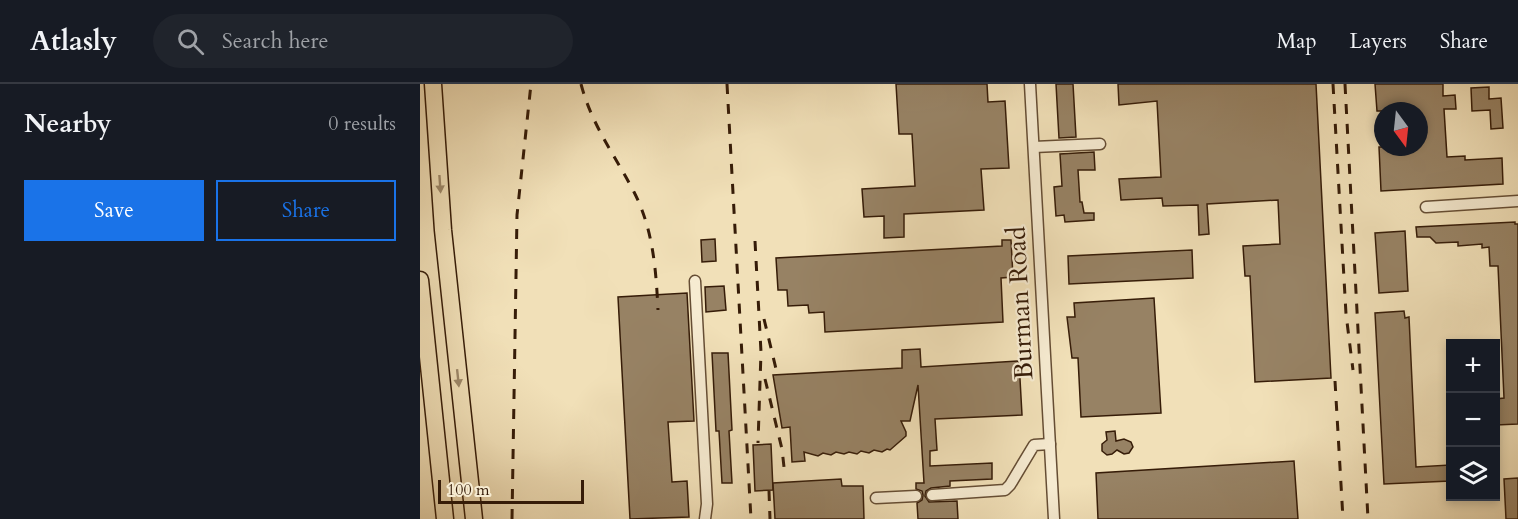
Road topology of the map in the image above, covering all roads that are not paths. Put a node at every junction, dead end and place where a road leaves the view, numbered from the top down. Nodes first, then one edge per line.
1 (433, 84) edge
2 (1030, 84) edge
3 (1100, 144) dead end
4 (1034, 147) junction
5 (1518, 201) edge
6 (1426, 207) dead end
7 (420, 280) edge
8 (695, 281) dead end
9 (1050, 444) junction
10 (932, 495) dead end
11 (916, 496) dead end
12 (876, 498) dead end
13 (445, 519) edge
14 (474, 519) edge
15 (705, 519) edge
16 (1054, 519) edge

1 -> 14 highway
2 - 4 street, Burman Road
3 - 4 street
4 - 9 street, Burman Road
5 - 6 street
7 - 13 highway
8 - 15 street
9 - 10 street
9 - 16 street, Burman Road
11 - 12 street

